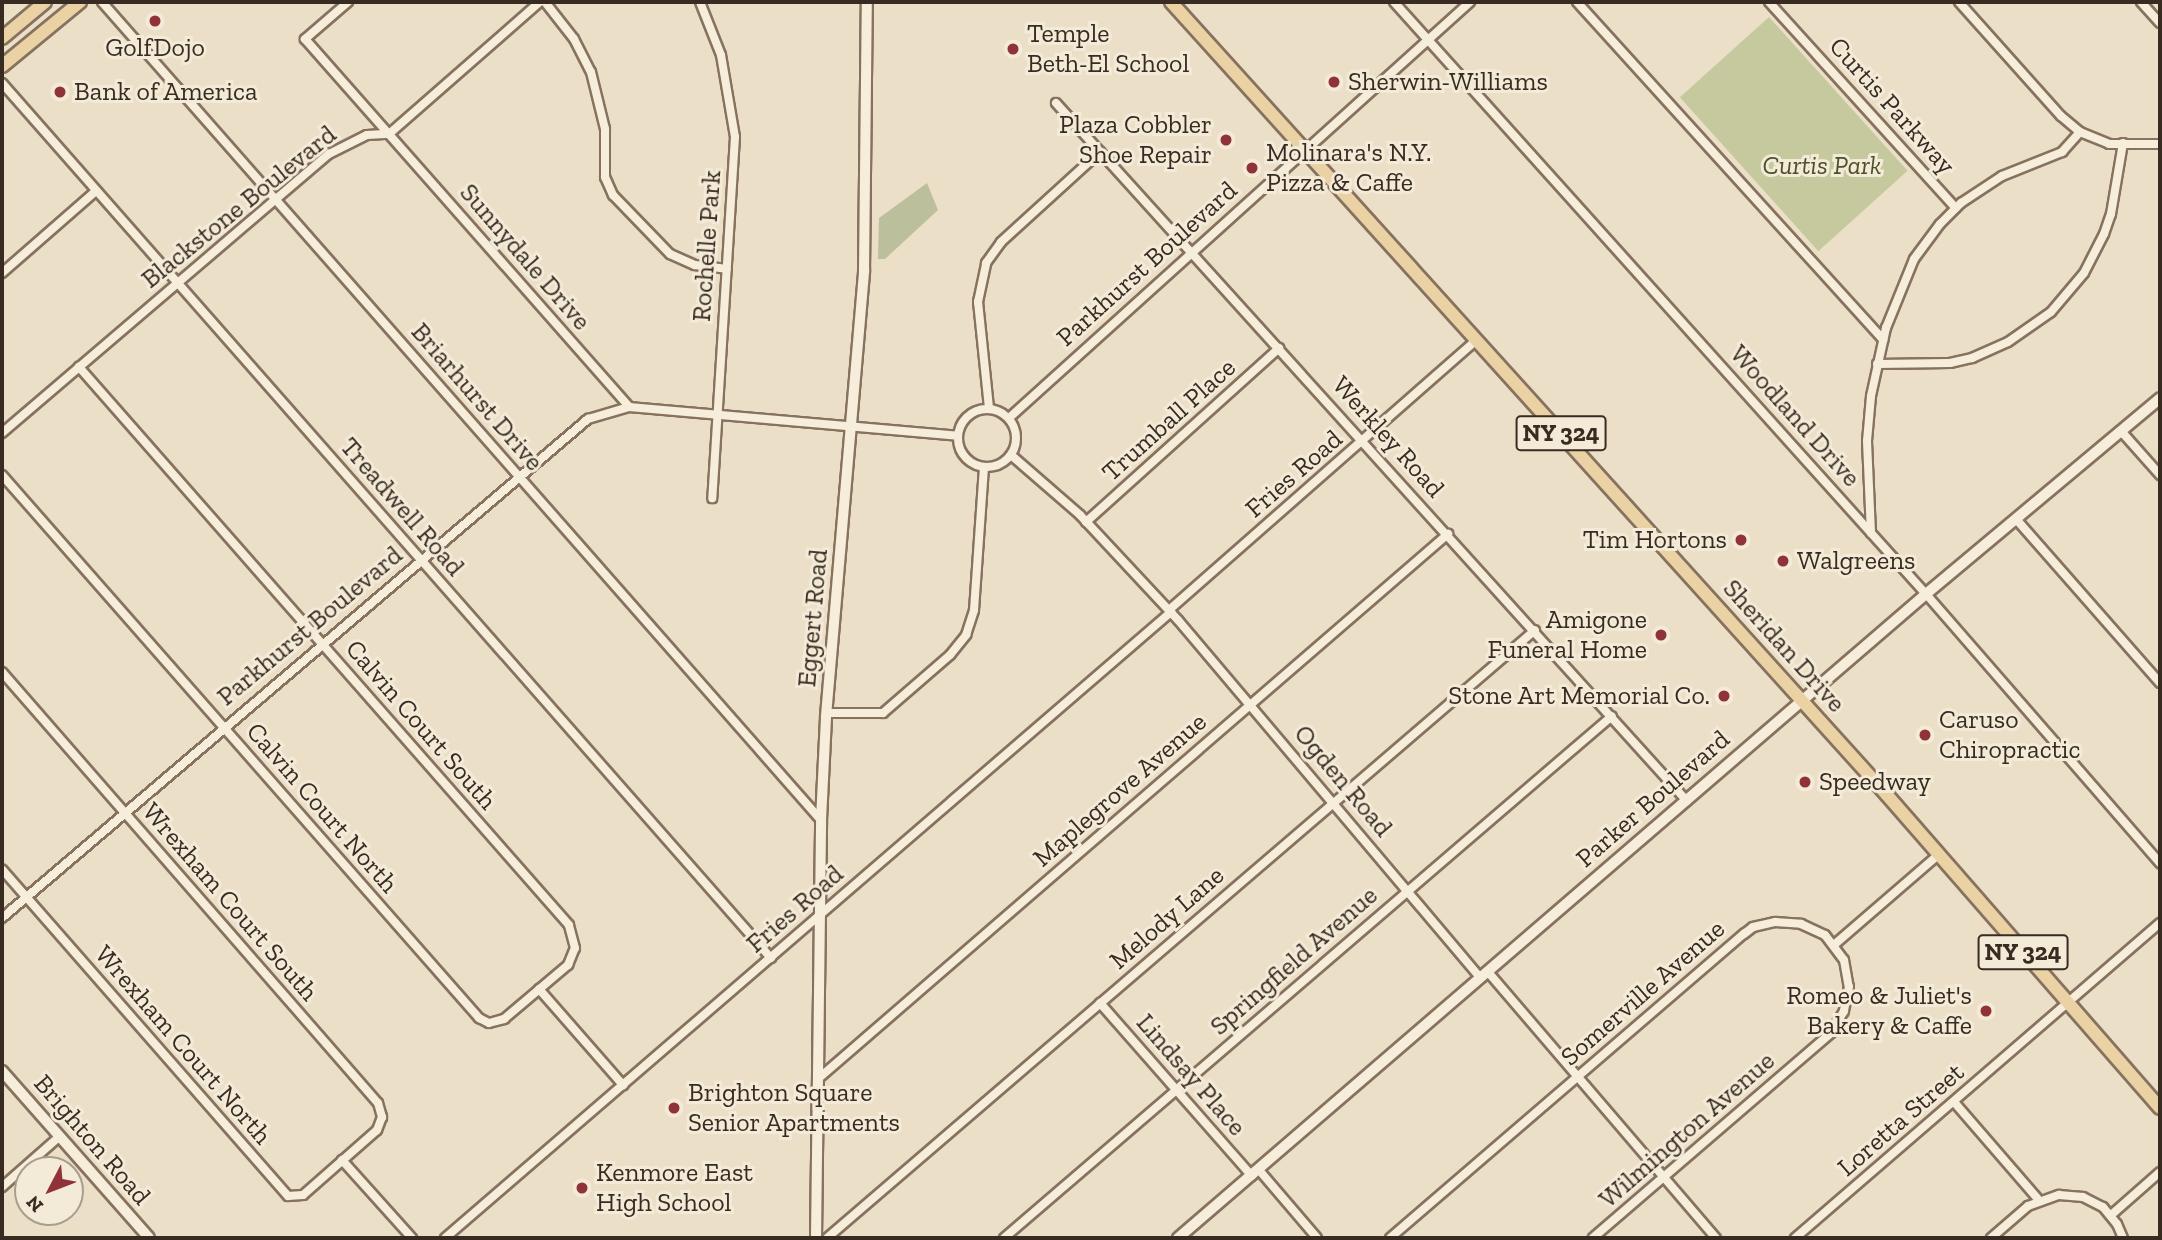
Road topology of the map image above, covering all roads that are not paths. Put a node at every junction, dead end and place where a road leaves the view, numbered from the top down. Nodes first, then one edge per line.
1 (45, 2) edge
2 (80, 2) edge
3 (102, 2) edge
4 (348, 2) edge
5 (542, 2) edge
6 (700, 2) edge
7 (867, 2) edge
8 (1171, 2) edge
9 (1394, 2) edge
10 (1470, 2) edge
11 (1577, 2) edge
12 (1769, 2) edge
13 (1959, 2) edge
14 (2141, 2) edge
15 (2160, 23) edge
16 (2, 38) edge
17 (1427, 38) junction
18 (2, 65) edge
19 (2, 83) edge
20 (1056, 103) dead end
21 (2080, 132) junction
22 (389, 134) junction
23 (2123, 143) junction
24 (2160, 144) edge
25 (1305, 149) junction
26 (1100, 152) junction
27 (96, 191) junction
28 (275, 200) junction
29 (1956, 208) junction
30 (1191, 251) junction
31 (727, 269) junction
32 (2, 273) edge
33 (177, 283) junction
34 (1477, 339) junction
35 (1883, 340) junction
36 (1279, 348) junction
37 (1877, 364) junction
38 (79, 367) junction
39 (2160, 398) edge
40 (629, 407) junction
41 (989, 408) junction
42 (716, 414) junction
43 (1009, 418) junction
44 (851, 425) junction
45 (2121, 431) junction
46 (2, 433) edge
47 (958, 436) junction
48 (1363, 441) junction
49 (1011, 454) junction
50 (984, 467) junction
51 (2, 475) edge
52 (2160, 475) edge
53 (518, 476) junction
54 (712, 498) dead end
55 (2016, 519) junction
56 (1086, 522) junction
57 (1871, 533) junction
58 (1448, 534) junction
59 (420, 560) junction
60 (1926, 594) junction
61 (1170, 611) junction
62 (1535, 630) junction
63 (322, 643) junction
64 (2, 672) edge
65 (2160, 683) edge
66 (1802, 701) junction
67 (1250, 705) junction
68 (827, 713) junction
69 (1612, 716) junction
70 (223, 727) junction
71 (1687, 800) junction
72 (1333, 803) junction
73 (124, 813) junction
74 (821, 820) junction
75 (1938, 855) junction
76 (2160, 863) edge
77 (2, 869) edge
78 (1408, 890) junction
79 (26, 897) junction
80 (821, 915) junction
81 (2, 918) edge
82 (2160, 923) edge
83 (1835, 944) junction
84 (771, 958) junction
85 (1484, 975) junction
86 (539, 989) junction
87 (1100, 1003) junction
88 (2068, 1003) junction
89 (2, 1071) edge
90 (1578, 1077) junction
91 (819, 1078) junction
92 (623, 1086) junction
93 (1176, 1090) junction
94 (1954, 1102) junction
95 (2160, 1108) edge
96 (59, 1136) junction
97 (342, 1160) junction
98 (2160, 1172) edge
99 (1255, 1173) junction
100 (1664, 1177) junction
101 (2, 1187) edge
102 (2039, 1200) junction
103 (2111, 1215) junction
104 (143, 1236) edge
105 (412, 1238) edge
106 (445, 1238) edge
107 (816, 1238) edge
108 (827, 1238) edge
109 (1004, 1238) edge
110 (1178, 1238) edge
111 (1317, 1238) edge
112 (1390, 1238) edge
113 (1593, 1238) edge
114 (1716, 1238) edge
115 (1795, 1238) edge
116 (1992, 1238) edge
117 (2123, 1238) edge

1 - 16 main road
2 - 18 main road
3 - 28 street, Briarhurst Drive
4 - 22 street
5 - 22 street
5 - 31 street
6 - 31 street, Rochelle Park
7 - 44 street, Eggert Road
8 - 25 main road, Sheridan Drive / NY 324
9 - 17 street, Woodland Drive
10 - 17 street, Parkhurst Boulevard
11 - 35 street
12 - 29 street, Curtis Parkway
13 - 21 street
14 - 15 street
17 - 25 street, Parkhurst Boulevard
17 - 57 street, Woodland Drive
19 - 27 street, Treadwell Road
20 - 26 street, Werkley Road
21 - 23 street
21 - 29 street
22 - 28 street, Blackstone Boulevard
22 - 40 street, Sunnydale Drive
23 - 24 street
23 - 37 street
25 - 30 street, Parkhurst Boulevard
25 - 34 main road, Sheridan Drive / NY 324
26 - 30 street, Werkley Road
26 - 41 street
27 - 32 street
27 - 33 street, Treadwell Road
28 - 33 street, Blackstone Boulevard
28 - 53 street, Briarhurst Drive
29 - 35 street
30 - 36 street, Werkley Road
30 - 43 street, Parkhurst Boulevard
31 - 42 street, Rochelle Park
33 - 38 street, Blackstone Boulevard
33 - 59 street, Treadwell Road
34 - 48 street, Fries Road
34 - 66 main road, Sheridan Drive / NY 324
35 - 37 street
36 - 48 street, Werkley Road
36 - 56 street, Trumball Place
37 - 57 street
38 - 46 street, Blackstone Boulevard
38 - 63 street, Calvin Court South
39 - 45 street, Parker Boulevard
40 - 42 street, Parkhurst Boulevard
40 - 53 street, Parkhurst Boulevard
41 - 43 street
41 - 47 street
42 - 44 street, Parkhurst Boulevard
42 - 54 street, Rochelle Park
43 - 49 street
44 - 47 street, Parkhurst Boulevard
44 - 68 street, Eggert Road
45 - 52 street
45 - 55 street, Parker Boulevard
47 - 50 street
48 - 58 street, Werkley Road
48 - 61 street, Fries Road
49 - 50 street
49 - 56 street, Ogden Road
50 - 68 street
51 - 70 street, Calvin Court North
53 - 59 street, Parkhurst Boulevard
53 - 74 street, Briarhurst Drive
55 - 60 street, Parker Boulevard
55 - 65 street
56 - 61 street, Ogden Road
57 - 60 street, Woodland Drive
58 - 62 street, Werkley Road
58 - 67 street, Maplegrove Avenue
59 - 63 street, Parkhurst Boulevard
59 - 84 street, Treadwell Road
60 - 66 street, Parker Boulevard
60 - 76 street, Woodland Drive
61 - 67 street, Ogden Road
61 - 80 street, Fries Road
62 - 69 street, Werkley Road
62 - 72 street, Melody Lane
63 - 70 street, Parkhurst Boulevard
63 - 86 street, Calvin Court South
64 - 73 street, Wrexham Court South
66 - 71 street, Parker Boulevard
66 - 75 main road, Sheridan Drive / NY 324
67 - 72 street, Ogden Road
67 - 91 street, Maplegrove Avenue
68 - 74 street, Eggert Road
69 - 71 street, Werkley Road
69 - 78 street, Springfield Avenue
70 - 73 street, Parkhurst Boulevard
70 - 86 street, Calvin Court North
71 - 85 street, Parker Boulevard
72 - 78 street, Ogden Road
72 - 87 street, Melody Lane
73 - 79 street, Parkhurst Boulevard
73 - 97 street, Wrexham Court South
74 - 80 street, Eggert Road
75 - 83 street
75 - 88 main road, Sheridan Drive / NY 324
77 - 79 street, Wrexham Court North
78 - 85 street, Ogden Road
78 - 93 street, Springfield Avenue
79 - 81 street, Parkhurst Boulevard
79 - 97 street, Wrexham Court North
80 - 84 street, Fries Road
80 - 91 street, Eggert Road
82 - 88 street, Loretta Street
83 - 90 street, Somerville Avenue
83 - 100 street, Wilmington Avenue
84 - 92 street, Fries Road
85 - 90 street, Ogden Road
85 - 99 street, Parker Boulevard
86 - 92 street
87 - 93 street, Lindsay Place
87 - 108 street, Melody Lane
88 - 94 street, Loretta Street
88 - 95 main road, Sheridan Drive / NY 324
89 - 96 street, Brighton Road
90 - 100 street, Ogden Road
90 - 112 street, Somerville Avenue
91 - 107 street, Eggert Road
92 - 106 street, Fries Road
93 - 99 street, Lindsay Place
93 - 109 street, Springfield Avenue
94 - 102 street
94 - 115 street, Loretta Street
96 - 101 street
96 - 104 street, Brighton Road
97 - 105 street
98 - 103 street
99 - 110 street, Parker Boulevard
99 - 111 street, Lindsay Place
100 - 113 street, Wilmington Avenue
100 - 114 street, Ogden Road
102 - 103 street
102 - 116 street
103 - 117 street

